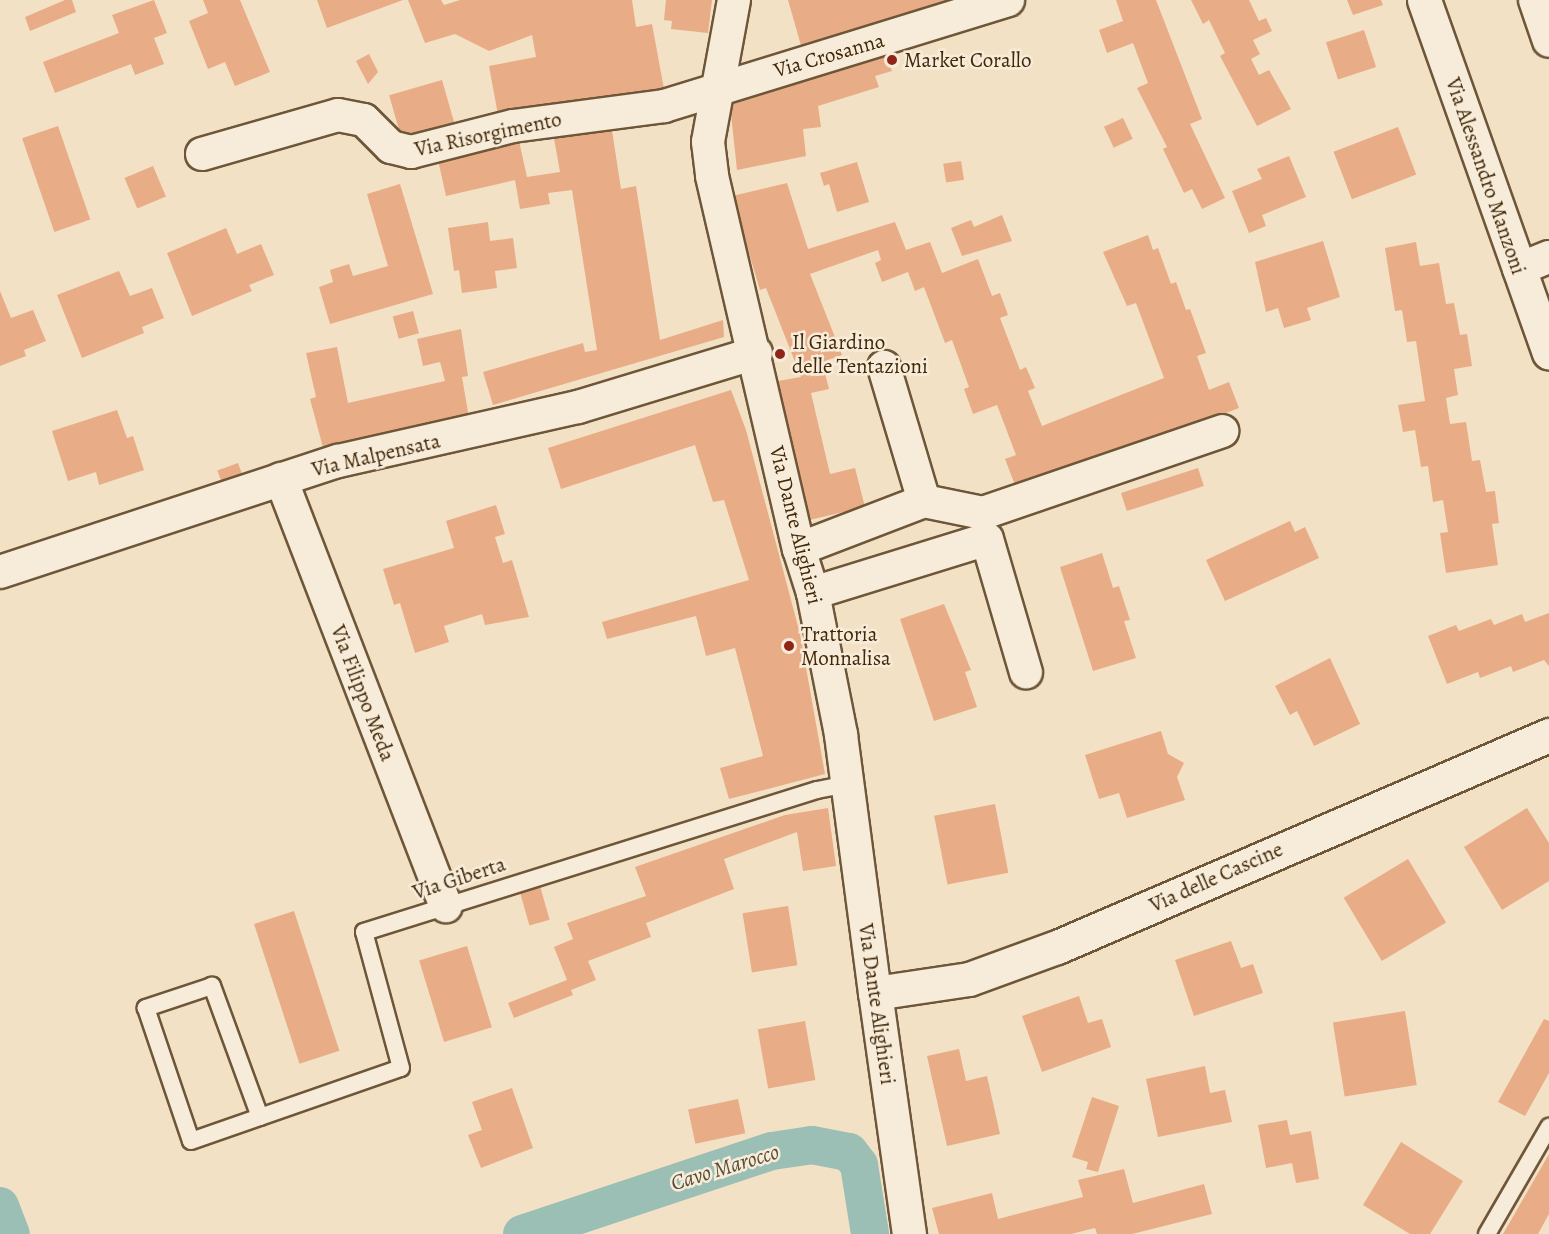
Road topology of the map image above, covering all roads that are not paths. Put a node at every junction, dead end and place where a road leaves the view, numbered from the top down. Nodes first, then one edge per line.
1 (734, 0) edge
2 (1008, 0) edge
3 (1424, 0) edge
4 (1535, 0) edge
5 (1549, 41) edge
6 (718, 88) junction
7 (202, 154) dead end
8 (1549, 257) edge
9 (1519, 268) junction
10 (756, 353) junction
11 (1549, 353) edge
12 (884, 367) dead end
13 (1222, 431) dead end
14 (281, 479) junction
15 (924, 501) junction
16 (799, 549) junction
17 (0, 572) edge
18 (813, 593) junction
19 (1026, 672) dead end
20 (1549, 735) edge
21 (847, 784) junction
22 (446, 906) junction
23 (875, 993) junction
24 (260, 1117) junction
25 (1549, 1127) edge
26 (909, 1234) edge
27 (1487, 1234) edge

1 - 6 street, Via Dante Alighieri
2 - 6 street, Via Crosanna
3 - 9 street, Via Alessandro Manzoni
4 - 5 street
6 - 7 street, Via Risorgimento
6 - 10 street, Via Dante Alighieri
8 - 9 street
9 - 11 street, Via Alessandro Manzoni
10 - 14 street, Via Malpensata
10 - 16 street, Via Dante Alighieri
12 - 15 street
13 - 15 street
14 - 17 street, Via Malpensata
14 - 22 street, Via Filippo Meda
15 - 16 street
16 - 18 street, Via Dante Alighieri
18 - 19 street
18 - 21 street, Via Dante Alighieri
20 - 23 street, Via delle Cascine
21 - 22 lane, Via Giberta
21 - 23 street, Via Dante Alighieri
22 - 24 lane, Via Giberta
23 - 26 street, Via Dante Alighieri
24 - 24 lane, Via Giberta
25 - 27 lane

